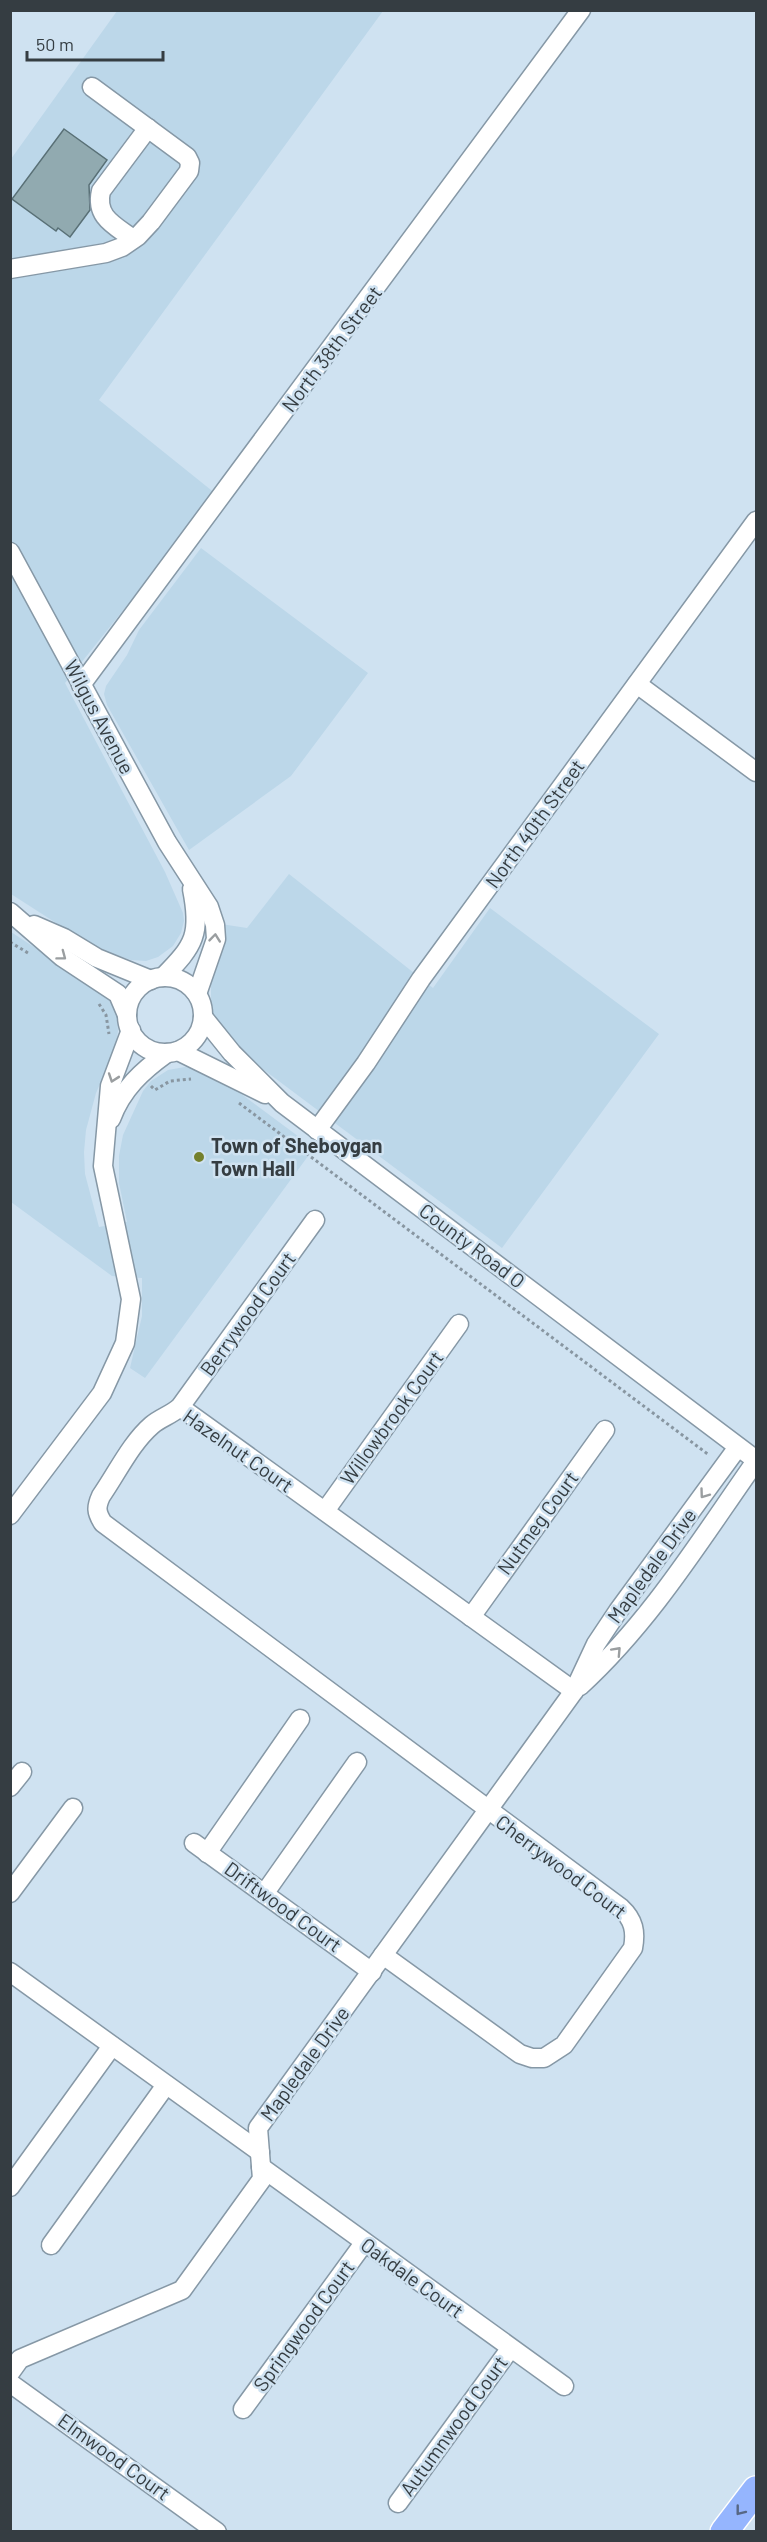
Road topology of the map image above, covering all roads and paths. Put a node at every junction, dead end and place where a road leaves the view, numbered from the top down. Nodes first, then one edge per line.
1 (581, 10) edge
2 (92, 87) dead end
3 (148, 128) junction
4 (133, 239) junction
5 (10, 269) edge
6 (756, 521) edge
7 (10, 552) edge
8 (636, 684) junction
9 (81, 685) junction
10 (756, 772) edge
11 (190, 881) junction
12 (14, 915) edge
13 (10, 942) edge
14 (36, 958) dead end
15 (157, 978) junction
16 (197, 994) junction
17 (95, 1000) dead end
18 (203, 1017) junction
19 (129, 1022) junction
20 (109, 1039) dead end
21 (172, 1052) junction
22 (139, 1074) junction
23 (200, 1080) dead end
24 (234, 1099) dead end
25 (282, 1103) junction
26 (107, 1129) junction
27 (317, 1130) junction
28 (315, 1220) dead end
29 (459, 1324) dead end
30 (180, 1407) junction
31 (605, 1430) dead end
32 (738, 1447) junction
33 (756, 1460) edge
34 (724, 1466) junction
35 (325, 1511) junction
36 (10, 1515) edge
37 (471, 1617) junction
38 (574, 1691) junction
39 (300, 1719) dead end
40 (357, 1762) dead end
41 (22, 1772) dead end
42 (10, 1787) edge
43 (73, 1808) dead end
44 (487, 1811) junction
45 (10, 1893) edge
46 (264, 1894) junction
47 (383, 1955) junction
48 (10, 1972) edge
49 (372, 1972) junction
50 (112, 2046) junction
51 (166, 2085) junction
52 (261, 2160) junction
53 (10, 2187) edge
54 (364, 2243) junction
55 (51, 2245) dead end
56 (510, 2349) junction
57 (10, 2373) edge
58 (10, 2383) edge
59 (564, 2386) dead end
60 (243, 2409) dead end
61 (756, 2490) edge
62 (398, 2503) dead end
63 (217, 2532) edge
64 (724, 2532) edge

1 - 9 street, North 38th Street
2 - 3 street
3 - 4 street
3 - 4 street
4 - 5 street
6 - 8 street, North 40th Street
7 - 9 street, Wilgus Avenue
8 - 10 street
8 - 27 street, North 40th Street
9 - 11 street, Wilgus Avenue
11 - 15 street, Wilgus Avenue
16 -> 11 street, Wilgus Avenue
12 - 15 street
12 -> 19 street
13 - 14 path
15 - 16 street
15 - 19 street
16 - 18 street
17 - 20 path
18 - 21 street
18 - 25 street, County Road O
19 - 21 street
19 -> 26 street
21 - 22 street
21 - 25 street
22 - 23 path
22 - 26 street
24 - 34 path
25 - 27 street, County Road O
26 - 36 street
27 - 32 street, County Road O
28 - 30 street, Berrywood Court
29 - 35 street, Willowbrook Court
30 - 35 street, Hazelnut Court
30 - 44 street, Hazelnut Court
31 - 37 street, Nutmeg Court
32 - 33 street, County Road O
32 - 34 street, Mapledale Drive
38 -> 33 street, Mapledale Drive
34 -> 38 street, Mapledale Drive
35 - 37 street, Hazelnut Court
37 - 38 street, Hazelnut Court
38 - 44 street, Mapledale Drive
39 - 46 street, Driftwood Court
40 - 46 street
41 - 42 street
43 - 45 street
44 - 47 street, Mapledale Drive
44 - 47 street, Cherrywood Court
46 - 49 street, Driftwood Court
47 - 49 street, Mapledale Drive
48 - 50 street, Oakdale Court
49 - 52 street, Mapledale Drive
50 - 51 street, Oakdale Court
50 - 53 street
51 - 52 street, Oakdale Court
51 - 55 street
52 - 54 street, Oakdale Court
52 - 57 street, Mapledale Drive
54 - 56 street, Oakdale Court
54 - 60 street, Springwood Court
56 - 59 street, Oakdale Court
56 - 62 street, Autumnwood Court
58 - 63 street, Elmwood Court
61 -> 64 highway

